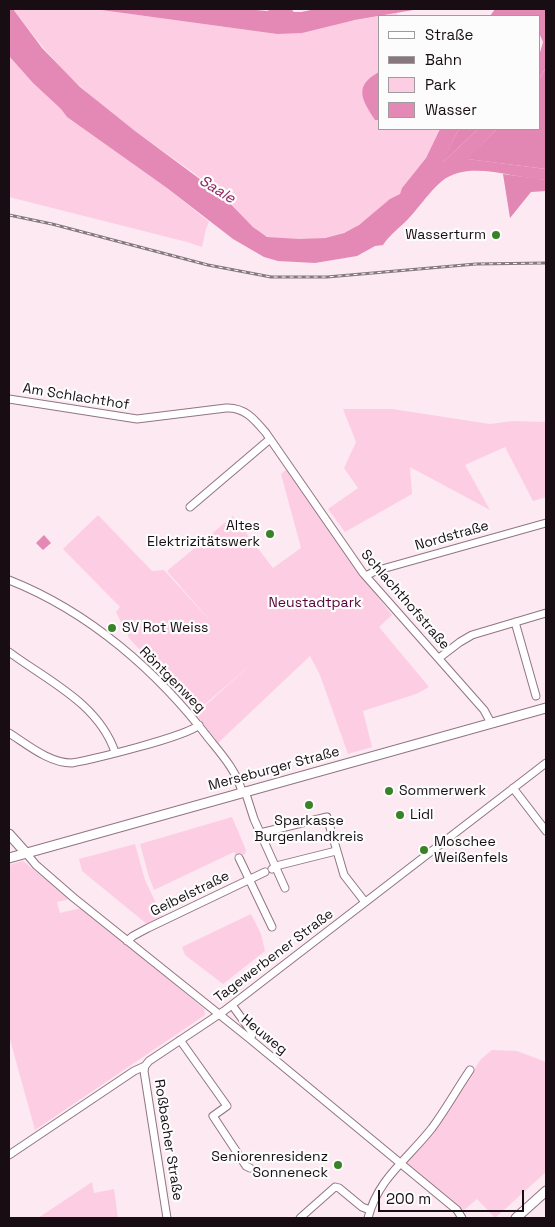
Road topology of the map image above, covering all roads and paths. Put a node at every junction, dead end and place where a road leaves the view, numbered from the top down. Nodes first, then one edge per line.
1 (9, 399) edge
2 (256, 421) joint
3 (270, 439) junction
4 (190, 506) dead end
5 (546, 523) edge
6 (366, 576) junction
7 (9, 580) edge
8 (546, 613) edge
9 (515, 622) junction
10 (9, 652) edge
11 (438, 658) junction
12 (536, 696) dead end
13 (546, 708) edge
14 (491, 724) junction
15 (199, 725) junction
16 (9, 733) edge
17 (115, 752) junction
18 (546, 763) edge
19 (513, 788) junction
20 (244, 792) junction
21 (546, 831) edge
22 (260, 833) junction
23 (9, 834) edge
24 (336, 850) junction
25 (26, 853) junction
26 (9, 858) edge
27 (239, 858) dead end
28 (271, 869) junction
29 (249, 880) junction
30 (285, 888) dead end
31 (365, 902) junction
32 (272, 927) dead end
33 (127, 941) junction
34 (232, 1005) junction
35 (218, 1014) junction
36 (250, 1039) junction
37 (180, 1040) junction
38 (145, 1066) junction
39 (470, 1070) dead end
40 (9, 1155) edge
41 (400, 1164) junction
42 (250, 1168) dead end
43 (546, 1191) edge
44 (370, 1210) junction
45 (167, 1218) edge
46 (302, 1218) edge
47 (368, 1218) edge
48 (462, 1218) edge
49 (516, 1218) edge

1 - 2 street, Am Schlachthof
2 - 3 street, Schlachthofstraße
3 - 4 street
3 - 6 street, Schlachthofstraße
5 - 6 street, Nordstraße
6 - 11 street, Schlachthofstraße
7 - 15 street, Röntgenweg
8 - 9 street
9 - 11 street
9 - 12 street
10 - 17 street
11 - 14 street, Schlachthofstraße
13 - 14 main road, Merseburger Straße
14 - 20 main road, Merseburger Straße
15 - 17 street
15 - 20 street, Röntgenweg
16 - 17 street
18 - 19 street, Tagewerbener Straße
19 - 21 street
19 - 31 street, Tagewerbener Straße
20 - 22 street, Röntgenweg
20 - 25 main road, Merseburger Straße
22 - 24 street
22 - 28 street, Röntgenweg
23 - 25 main road
24 - 28 street, Geibelstraße
24 - 31 street
25 - 26 main road, Merseburger Straße
25 - 33 street, Heuweg
27 - 29 street
28 - 29 street, Geibelstraße
28 - 30 street, Röntgenweg
29 - 32 street
29 - 33 street, Geibelstraße
31 - 34 street, Tagewerbener Straße
33 - 35 street, Heuweg
34 - 35 street, Tagewerbener Straße
34 - 36 street
35 - 36 street, Heuweg
35 - 37 street, Tagewerbener Straße
36 - 41 street, Heuweg
37 - 38 street, Tagewerbener Straße
37 - 42 street
38 - 40 street, Tagewerbener Straße
38 - 45 street, Roßbacher Straße
39 - 41 street
41 - 44 street
41 - 48 street, Heuweg
43 - 49 main road
44 - 46 street
44 - 47 street

